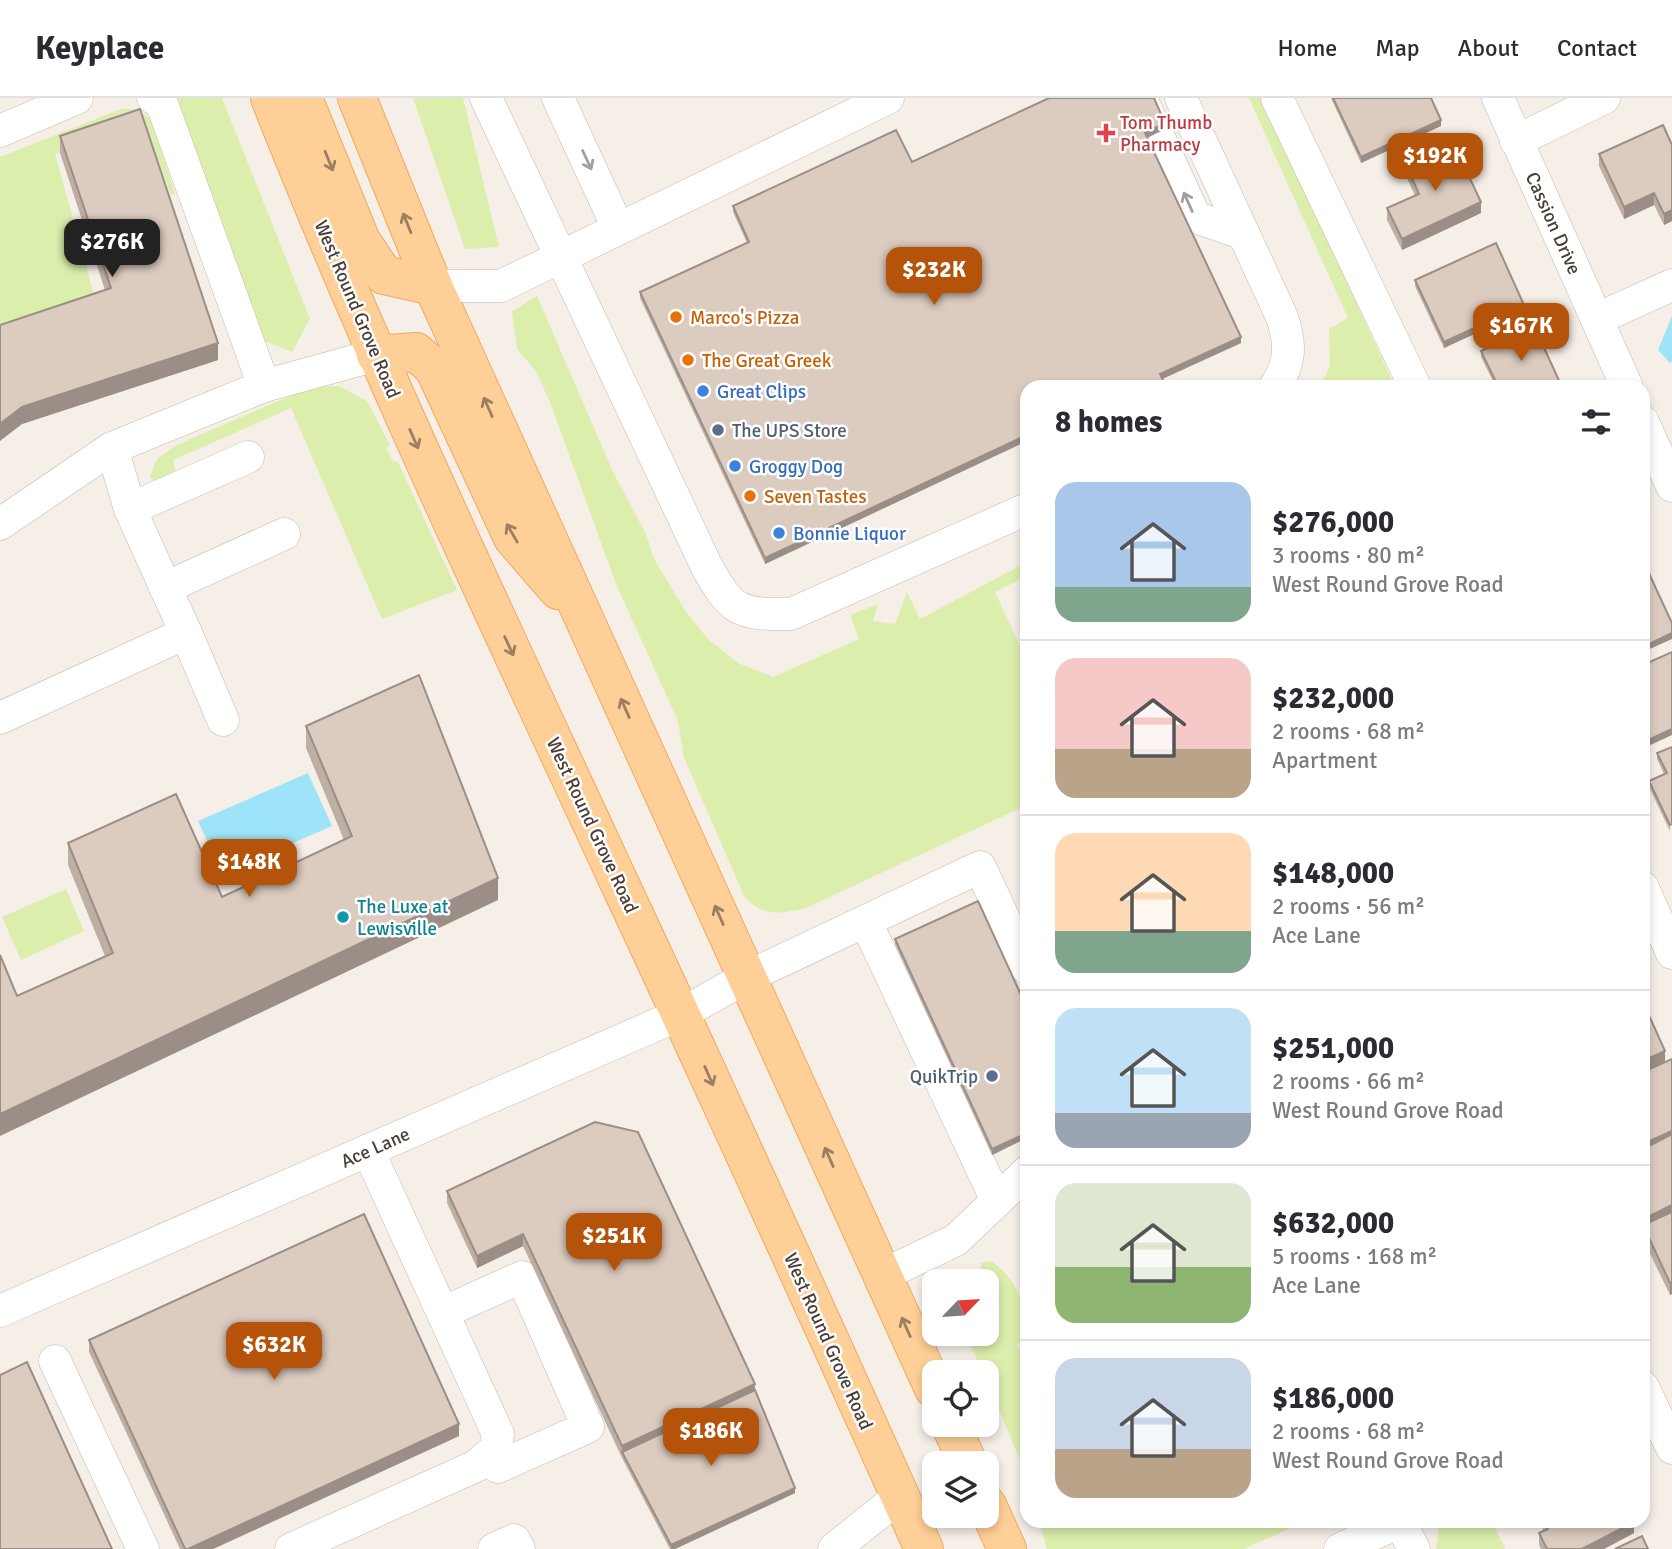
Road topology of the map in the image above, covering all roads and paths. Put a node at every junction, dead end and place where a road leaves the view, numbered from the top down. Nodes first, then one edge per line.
1 (77, 98) edge
2 (153, 98) edge
3 (270, 98) edge
4 (303, 98) edge
5 (357, 98) edge
6 (486, 98) edge
7 (558, 98) edge
8 (888, 98) edge
9 (1141, 98) edge
10 (1181, 98) edge
11 (1277, 98) edge
12 (1497, 98) edge
13 (1604, 98) edge
14 (0, 131) edge
15 (1516, 141) junction
16 (618, 228) junction
17 (1244, 234) junction
18 (561, 257) junction
19 (1672, 285) edge
20 (433, 286) junction
21 (1597, 319) junction
22 (376, 355) junction
23 (1279, 380) edge
24 (1412, 380) edge
25 (1624, 380) edge
26 (264, 386) junction
27 (1650, 437) edge
28 (112, 448) junction
29 (248, 457) dead end
30 (1672, 486) edge
31 (130, 509) junction
32 (1020, 512) edge
33 (0, 524) edge
34 (284, 534) dead end
35 (165, 588) junction
36 (586, 623) junction
37 (186, 633) junction
38 (0, 718) edge
39 (223, 720) dead end
40 (1650, 904) edge
41 (866, 922) junction
42 (1020, 953) edge
43 (1672, 953) edge
44 (747, 977) junction
45 (681, 1014) junction
46 (368, 1150) junction
47 (1020, 1179) edge
48 (997, 1200) junction
49 (883, 1275) junction
50 (0, 1311) edge
51 (444, 1312) junction
52 (55, 1361) dead end
53 (922, 1363) edge
54 (1653, 1401) edge
55 (1672, 1448) edge
56 (485, 1458) junction
57 (900, 1496) junction
58 (997, 1528) edge
59 (1405, 1531) edge
60 (143, 1549) edge
61 (291, 1549) edge
62 (494, 1549) edge
63 (519, 1549) edge
64 (834, 1549) edge
65 (924, 1549) edge
66 (1007, 1549) edge
67 (1340, 1549) edge

1 - 14 street
2 - 26 street
3 - 22 main road, West Round Grove Road
4 -> 20 main road
20 -> 5 main road
6 - 18 street
7 -> 16 street
8 - 16 street
17 -> 9 street
10 - 17 street
11 - 24 street
12 - 15 street, Cassion Drive
13 - 15 street
15 - 21 street, Cassion Drive
16 - 18 street
17 - 23 street
18 - 20 street
18 - 32 street
19 - 21 street
36 -> 20 main road
21 - 25 street, Cassion Drive
22 - 26 street
36 -> 22 main road
22 -> 45 main road, West Round Grove Road
26 - 28 street
27 - 30 street
28 - 31 street
28 - 33 street
29 - 31 street
31 - 35 street
34 - 35 street
35 - 37 street
44 -> 36 main road
37 - 38 street
37 - 39 street
40 - 43 street
41 - 42 street, Ace Lane
41 - 44 street, Ace Lane
41 - 48 street
44 - 45 street, Ace Lane
49 -> 44 main road
45 - 46 street, Ace Lane
45 -> 57 main road, West Round Grove Road
46 - 50 street, Ace Lane
46 - 51 street
47 - 48 street
48 - 49 street
53 -> 49 main road
51 - 56 street
51 - 56 street
52 - 60 street
54 - 55 street
56 - 61 street
57 - 64 street
57 - 65 main road, West Round Grove Road
58 - 66 main road
59 - 67 street
62 - 63 street

